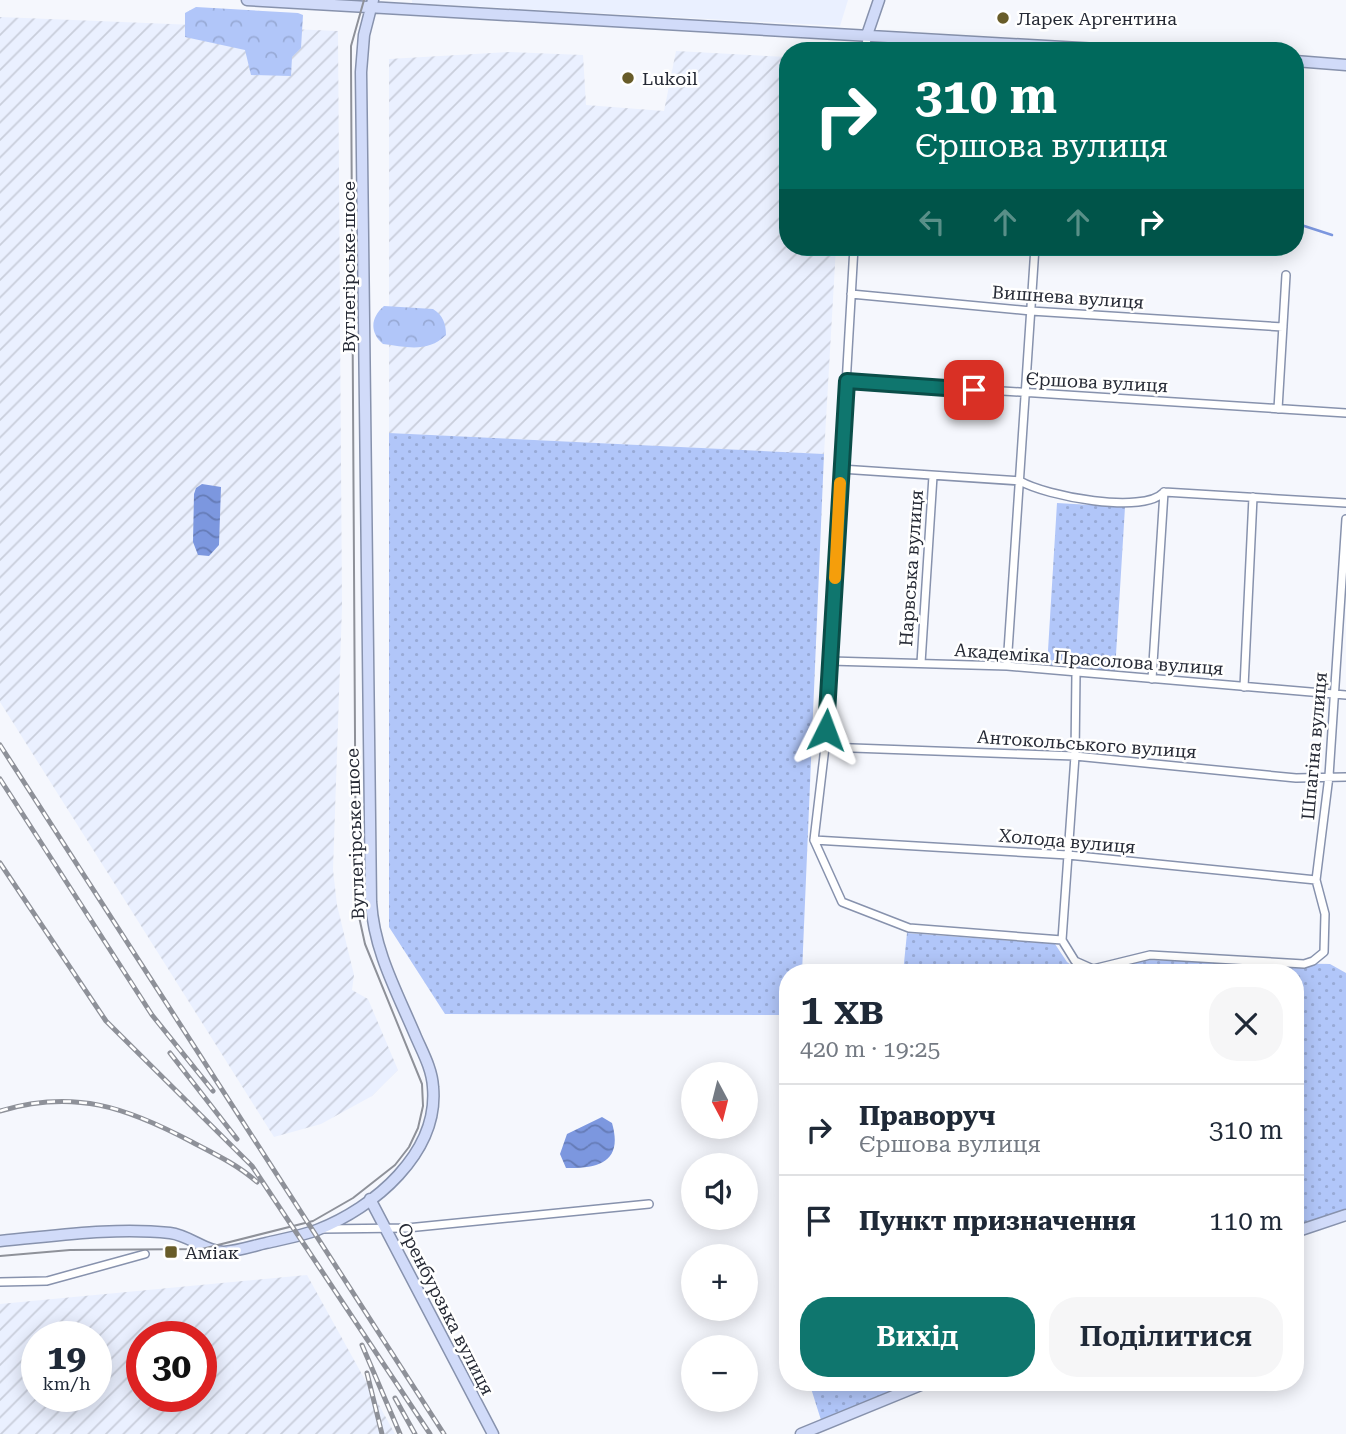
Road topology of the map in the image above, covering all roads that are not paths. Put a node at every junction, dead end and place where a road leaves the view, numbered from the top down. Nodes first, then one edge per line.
1 (247, 0) edge
2 (879, 0) edge
3 (372, 4) edge
4 (867, 35) junction
5 (867, 42) edge
6 (983, 42) edge
7 (1304, 62) edge
8 (1346, 65) edge
9 (853, 256) edge
10 (1034, 256) edge
11 (1286, 275) dead end
12 (851, 294) junction
13 (1031, 311) junction
14 (1283, 327) junction
15 (847, 381) junction
16 (1025, 394) junction
17 (1278, 409) junction
18 (1346, 413) edge
19 (841, 469) junction
20 (933, 476) junction
21 (1020, 481) junction
22 (1164, 492) junction
23 (1253, 497) junction
24 (1346, 503) edge
25 (1346, 519) edge
26 (830, 661) junction
27 (921, 663) junction
28 (1007, 666) junction
29 (1076, 673) junction
30 (1152, 679) junction
31 (1244, 687) junction
32 (1336, 694) junction
33 (1346, 695) edge
34 (825, 747) junction
35 (1075, 756) junction
36 (1329, 776) junction
37 (1346, 777) edge
38 (814, 839) junction
39 (1068, 855) junction
40 (1316, 880) junction
41 (1062, 940) junction
42 (1082, 964) edge
43 (1113, 964) edge
44 (1304, 964) edge
45 (1304, 964) edge
46 (370, 1199) junction
47 (649, 1204) dead end
48 (1346, 1216) edge
49 (319, 1229) junction
50 (388, 1229) junction
51 (1304, 1229) edge
52 (0, 1241) edge
53 (145, 1254) dead end
54 (0, 1282) edge
55 (906, 1391) edge
56 (493, 1434) edge
57 (801, 1434) edge

1 - 3 street
2 - 4 street
3 - 4 street
3 - 46 street, Вуглегірське шосе
4 - 5 street
4 - 6 street
7 - 8 street
9 - 12 street
10 - 13 street
11 - 14 street
12 - 13 street, Вишнева вулиця
12 - 15 street
13 - 14 street, Вишнева вулиця
13 - 16 street
14 - 17 street
15 - 16 street, Єршова вулиця
15 - 19 street
16 - 17 street, Єршова вулиця
16 - 21 street
17 - 18 street, Єршова вулиця
19 - 20 street
19 - 26 street
20 - 21 street
20 - 27 street, Нарвська вулиця
21 - 22 street
21 - 28 street
22 - 23 street
22 - 30 street
23 - 24 street
23 - 31 street
25 - 32 street, Шпагіна вулиця
26 - 27 street, Академіка Прасолова вулиця
26 - 34 street
27 - 28 street, Академіка Прасолова вулиця
28 - 29 street, Академіка Прасолова вулиця
29 - 30 street, Академіка Прасолова вулиця
29 - 35 street
30 - 31 street, Академіка Прасолова вулиця
31 - 32 street, Академіка Прасолова вулиця
32 - 33 street, Академіка Прасолова вулиця
32 - 36 street, Шпагіна вулиця
34 - 35 street, Антокольського вулиця
34 - 38 street
35 - 36 street, Антокольського вулиця
35 - 39 street
36 - 37 street, Антокольського вулиця
36 - 40 street, Шпагіна вулиця
38 - 39 street, Холода вулиця
38 - 41 street
39 - 40 street, Холода вулиця
39 - 41 street
40 - 44 street, Шпагіна вулиця
41 - 42 street, Шпагіна вулиця
43 - 45 street, Шпагіна вулиця
46 - 49 street, Вуглегірське шосе
46 - 50 street, Оренбурзька вулиця
47 - 50 street
48 - 51 street
49 - 50 street
49 - 52 street, Вуглегірське шосе
50 - 56 street, Оренбурзька вулиця
53 - 54 street
55 - 57 street

